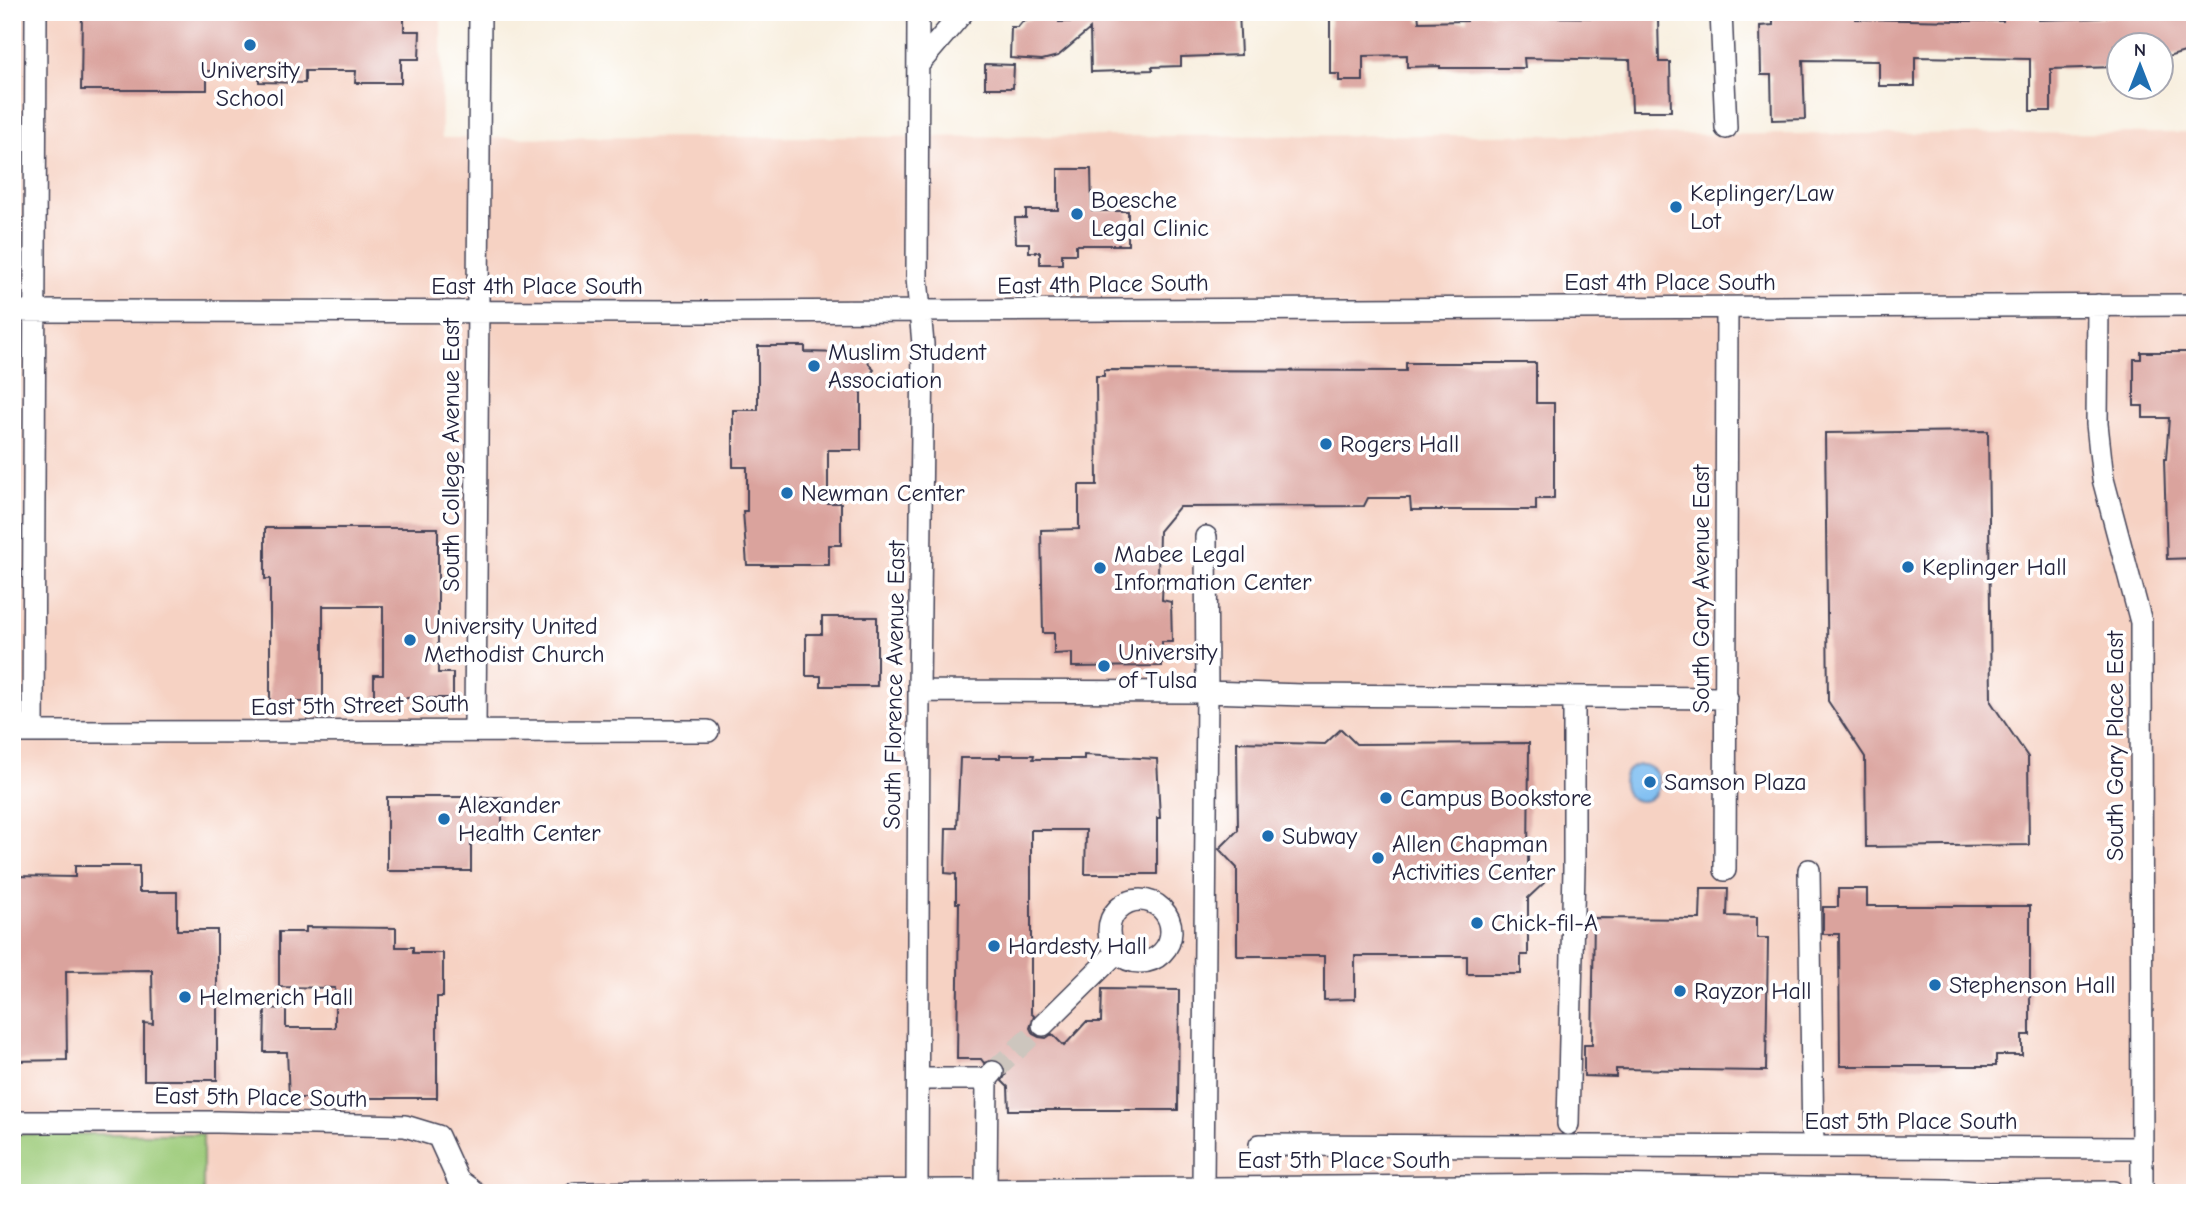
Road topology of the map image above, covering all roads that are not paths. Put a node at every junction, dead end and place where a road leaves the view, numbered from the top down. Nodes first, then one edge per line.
1 (36, 12) edge
2 (480, 12) edge
3 (918, 12) edge
4 (963, 12) edge
5 (1721, 12) edge
6 (918, 65) junction
7 (1726, 128) dead end
8 (2098, 305) junction
9 (2195, 305) edge
10 (1727, 308) junction
11 (23, 311) edge
12 (920, 311) junction
13 (479, 312) junction
14 (1206, 537) dead end
15 (919, 691) junction
16 (1207, 692) junction
17 (1574, 697) junction
18 (1727, 698) junction
19 (475, 730) junction
20 (708, 731) dead end
21 (23, 732) edge
22 (1725, 870) dead end
23 (1810, 870) dead end
24 (1205, 929) junction
25 (1172, 930) junction
26 (1117, 952) junction
27 (1043, 1025) tunnel mouth
28 (918, 1079) junction
29 (12, 1122) edge
30 (1568, 1124) dead end
31 (1260, 1145) dead end
32 (1813, 1147) junction
33 (2141, 1148) junction
34 (1203, 1187) junction
35 (986, 1188) junction
36 (917, 1190) junction
37 (2113, 1192) edge
38 (476, 1193) edge
39 (575, 1193) edge
40 (2142, 1193) edge

1 - 11 street
2 - 13 street, South College Avenue East
3 - 6 street, South Florence Avenue East
4 - 6 street
5 - 7 street
6 - 12 street, South Florence Avenue East
8 - 9 street, East 4th Place South
8 - 10 street, East 4th Place South
8 - 33 street, South Gary Place East
10 - 12 street, East 4th Place South
10 - 18 street, South Gary Avenue East
11 - 13 street, East 4th Place South
11 - 21 street
12 - 13 street, East 4th Place South
12 - 15 street, South Florence Avenue East
13 - 19 street, South College Avenue East
14 - 16 street
15 - 16 street
15 - 28 street, South Florence Avenue East
16 - 17 street
16 - 24 street
17 - 18 street
17 - 30 street
18 - 22 street, South Gary Avenue East
19 - 20 street, East 5th Street South
19 - 21 street, East 5th Street South
23 - 32 street
24 - 25 street
24 - 34 street
25 - 26 street
25 - 26 street
26 - 27 street
28 - 35 street
28 - 36 street, South Florence Avenue East
29 - 38 street, East 5th Place South
31 - 32 street, East 5th Place South
32 - 33 street, East 5th Place South
33 - 40 street, South Gary Place East
34 - 35 street, East 5th Place South
34 - 37 street, East 5th Place South
35 - 36 street, East 5th Place South
36 - 39 street, East 5th Place South

